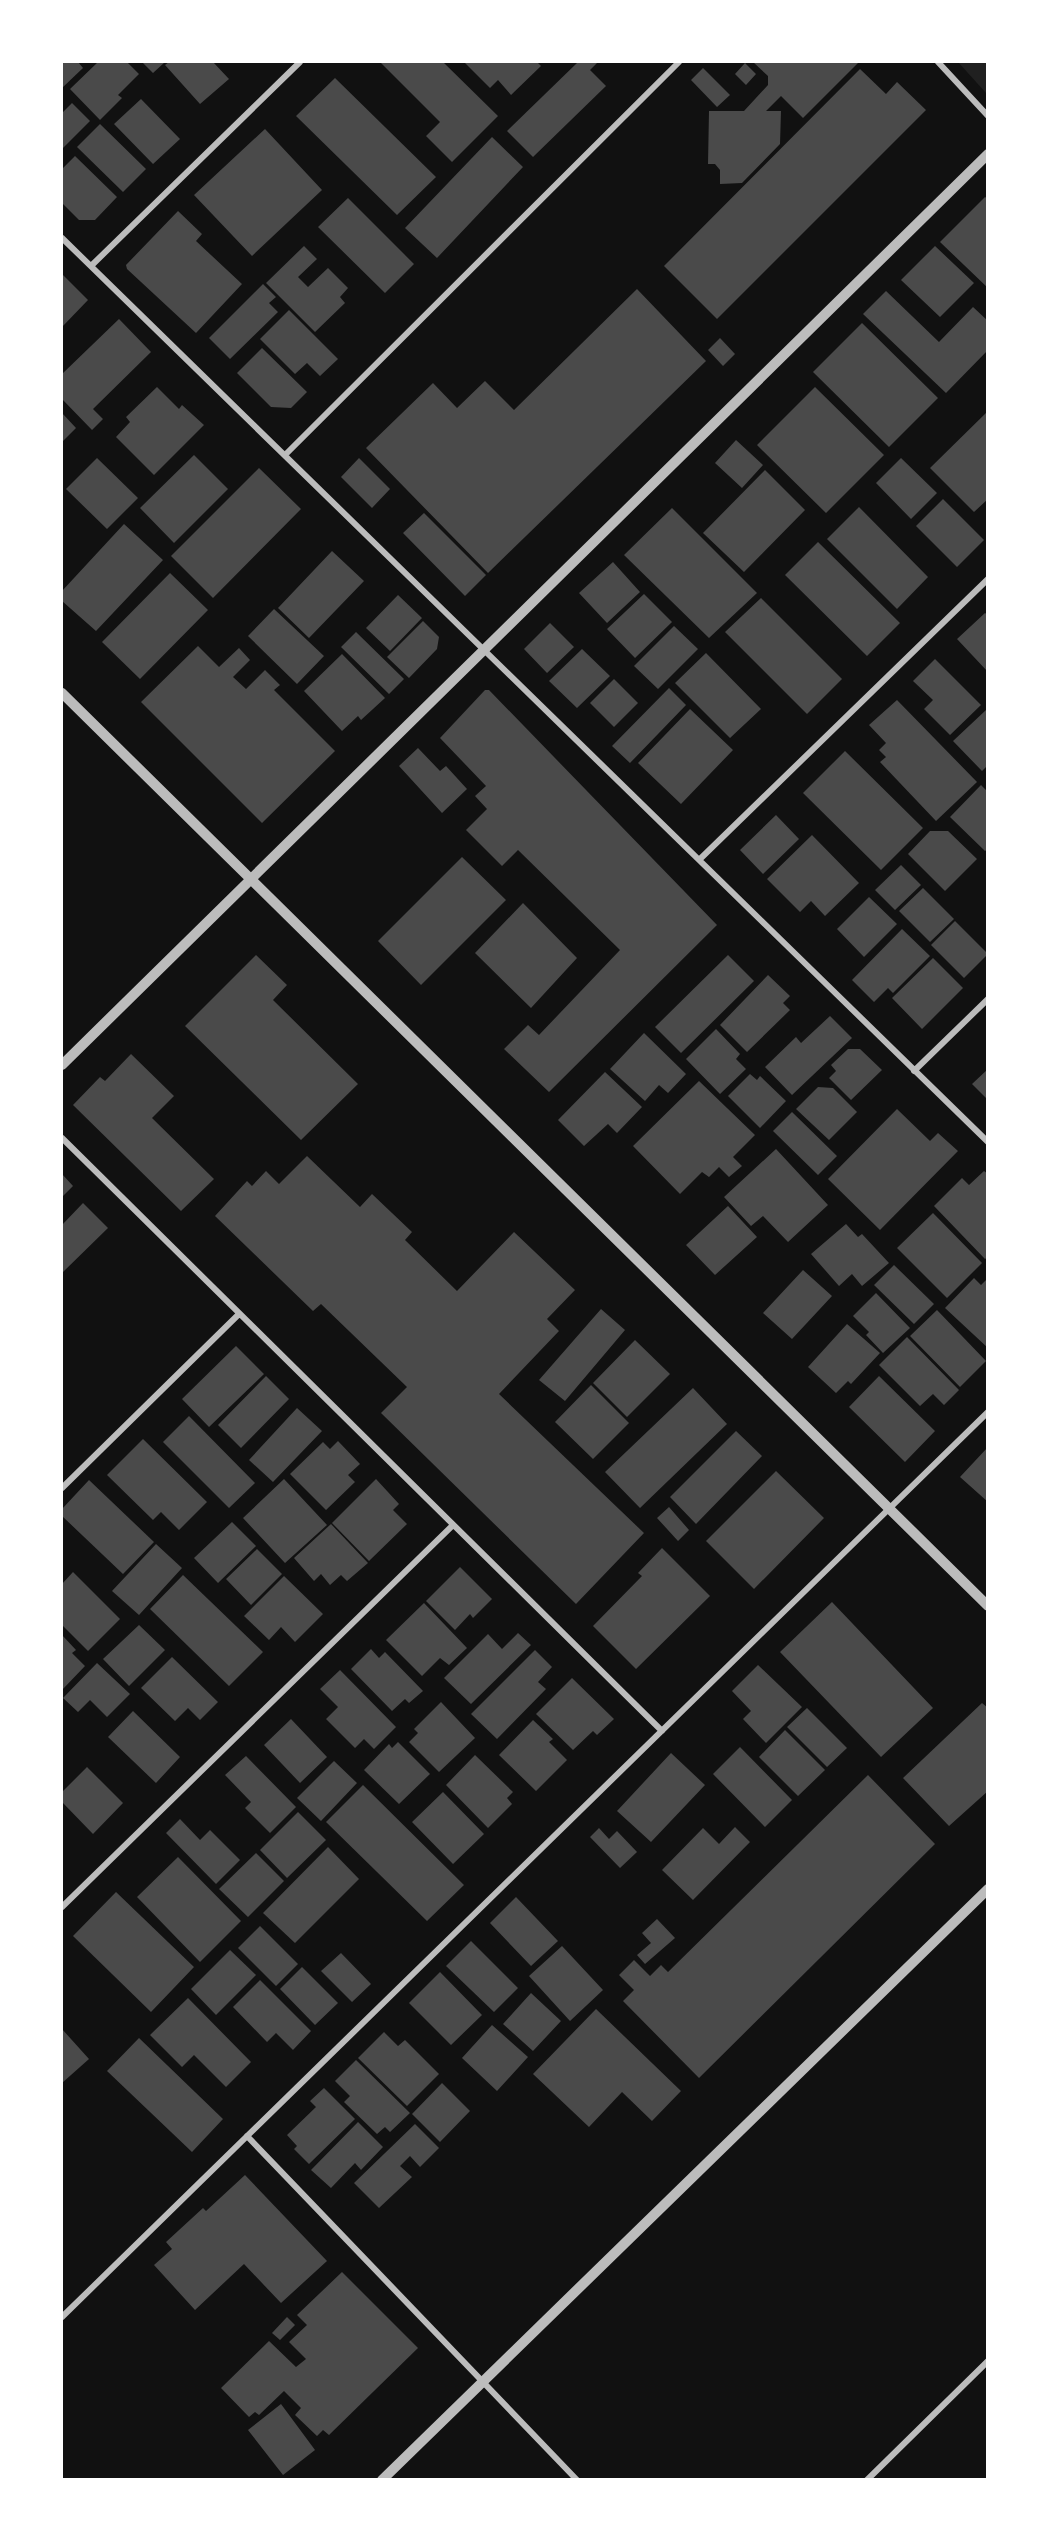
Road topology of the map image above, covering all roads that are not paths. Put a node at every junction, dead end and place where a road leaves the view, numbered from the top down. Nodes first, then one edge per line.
1 (300, 62) edge
2 (679, 62) edge
3 (938, 62) edge
4 (987, 116) edge
5 (987, 154) edge
6 (62, 238) edge
7 (91, 266) junction
8 (285, 455) junction
9 (987, 579) edge
10 (484, 649) junction
11 (62, 693) edge
12 (699, 860) junction
13 (252, 880) junction
14 (987, 999) edge
15 (62, 1065) edge
16 (914, 1071) junction
17 (62, 1138) edge
18 (987, 1142) edge
19 (239, 1314) junction
20 (987, 1412) edge
21 (62, 1488) edge
22 (889, 1508) junction
23 (453, 1525) junction
24 (987, 1606) edge
25 (662, 1731) junction
26 (987, 1889) edge
27 (62, 1907) edge
28 (247, 2136) junction
29 (62, 2317) edge
30 (987, 2361) edge
31 (483, 2380) junction
32 (382, 2480) edge
33 (578, 2480) edge
34 (867, 2480) edge

1 - 7 street
2 - 8 street
3 - 4 street
5 - 10 street
6 - 7 street
7 - 8 street
8 - 10 street
9 - 12 street
10 - 12 street
10 - 13 street
11 - 13 street
12 - 16 street
13 - 15 street
13 - 22 street
14 - 16 street
16 - 18 street
17 - 19 street
19 - 21 street
19 - 23 street
20 - 22 street
22 - 24 street
22 - 25 street
23 - 25 street
23 - 27 street
25 - 28 street
26 - 31 street
28 - 29 street
28 - 31 street
30 - 34 street
31 - 32 street
31 - 33 street

